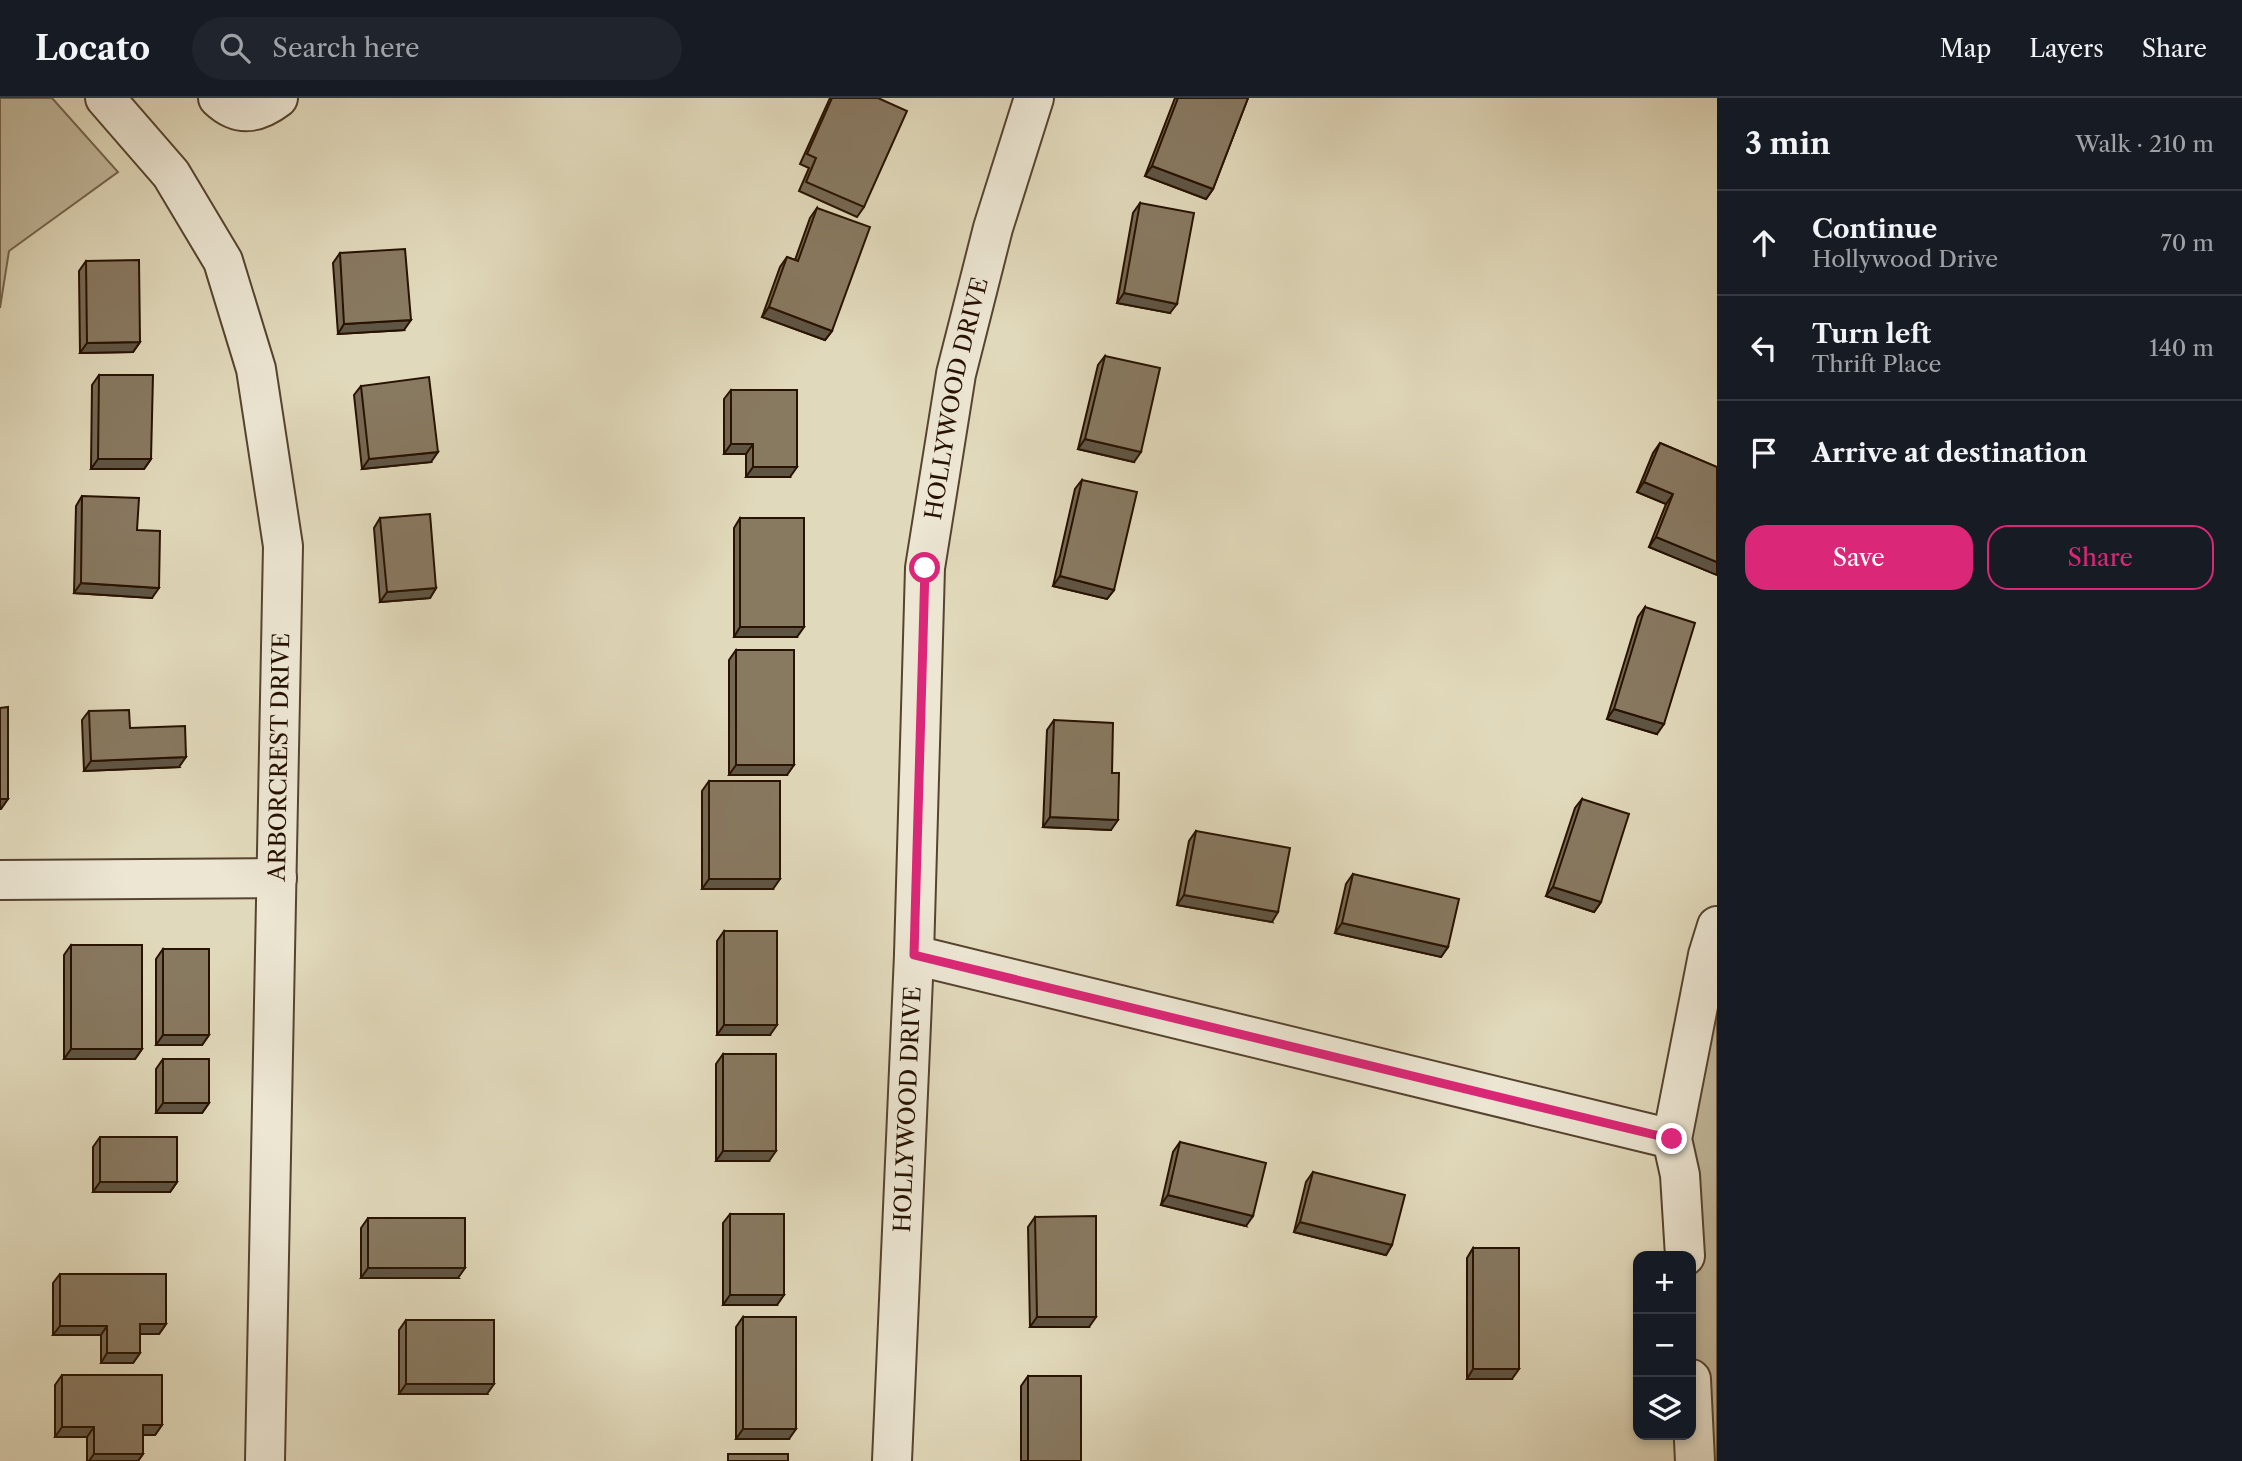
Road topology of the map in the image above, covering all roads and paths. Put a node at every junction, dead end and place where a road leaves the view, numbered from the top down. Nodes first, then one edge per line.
1 (105, 98) edge
2 (218, 98) edge
3 (278, 98) edge
4 (1034, 98) edge
5 (277, 878) junction
6 (0, 880) edge
7 (1717, 926) edge
8 (914, 955) junction
9 (1672, 1139) junction
10 (1685, 1251) edge
11 (1694, 1440) edge
12 (265, 1461) edge
13 (892, 1461) edge
14 (1695, 1461) edge

1 - 5 street, ARBORCREST DRIVE
2 - 3 street
4 - 8 street, HOLLYWOOD DRIVE
5 - 6 street
5 - 12 street, ARBORCREST DRIVE
7 - 9 street
8 - 9 street
8 - 13 street, HOLLYWOOD DRIVE
9 - 10 street
11 - 14 street

